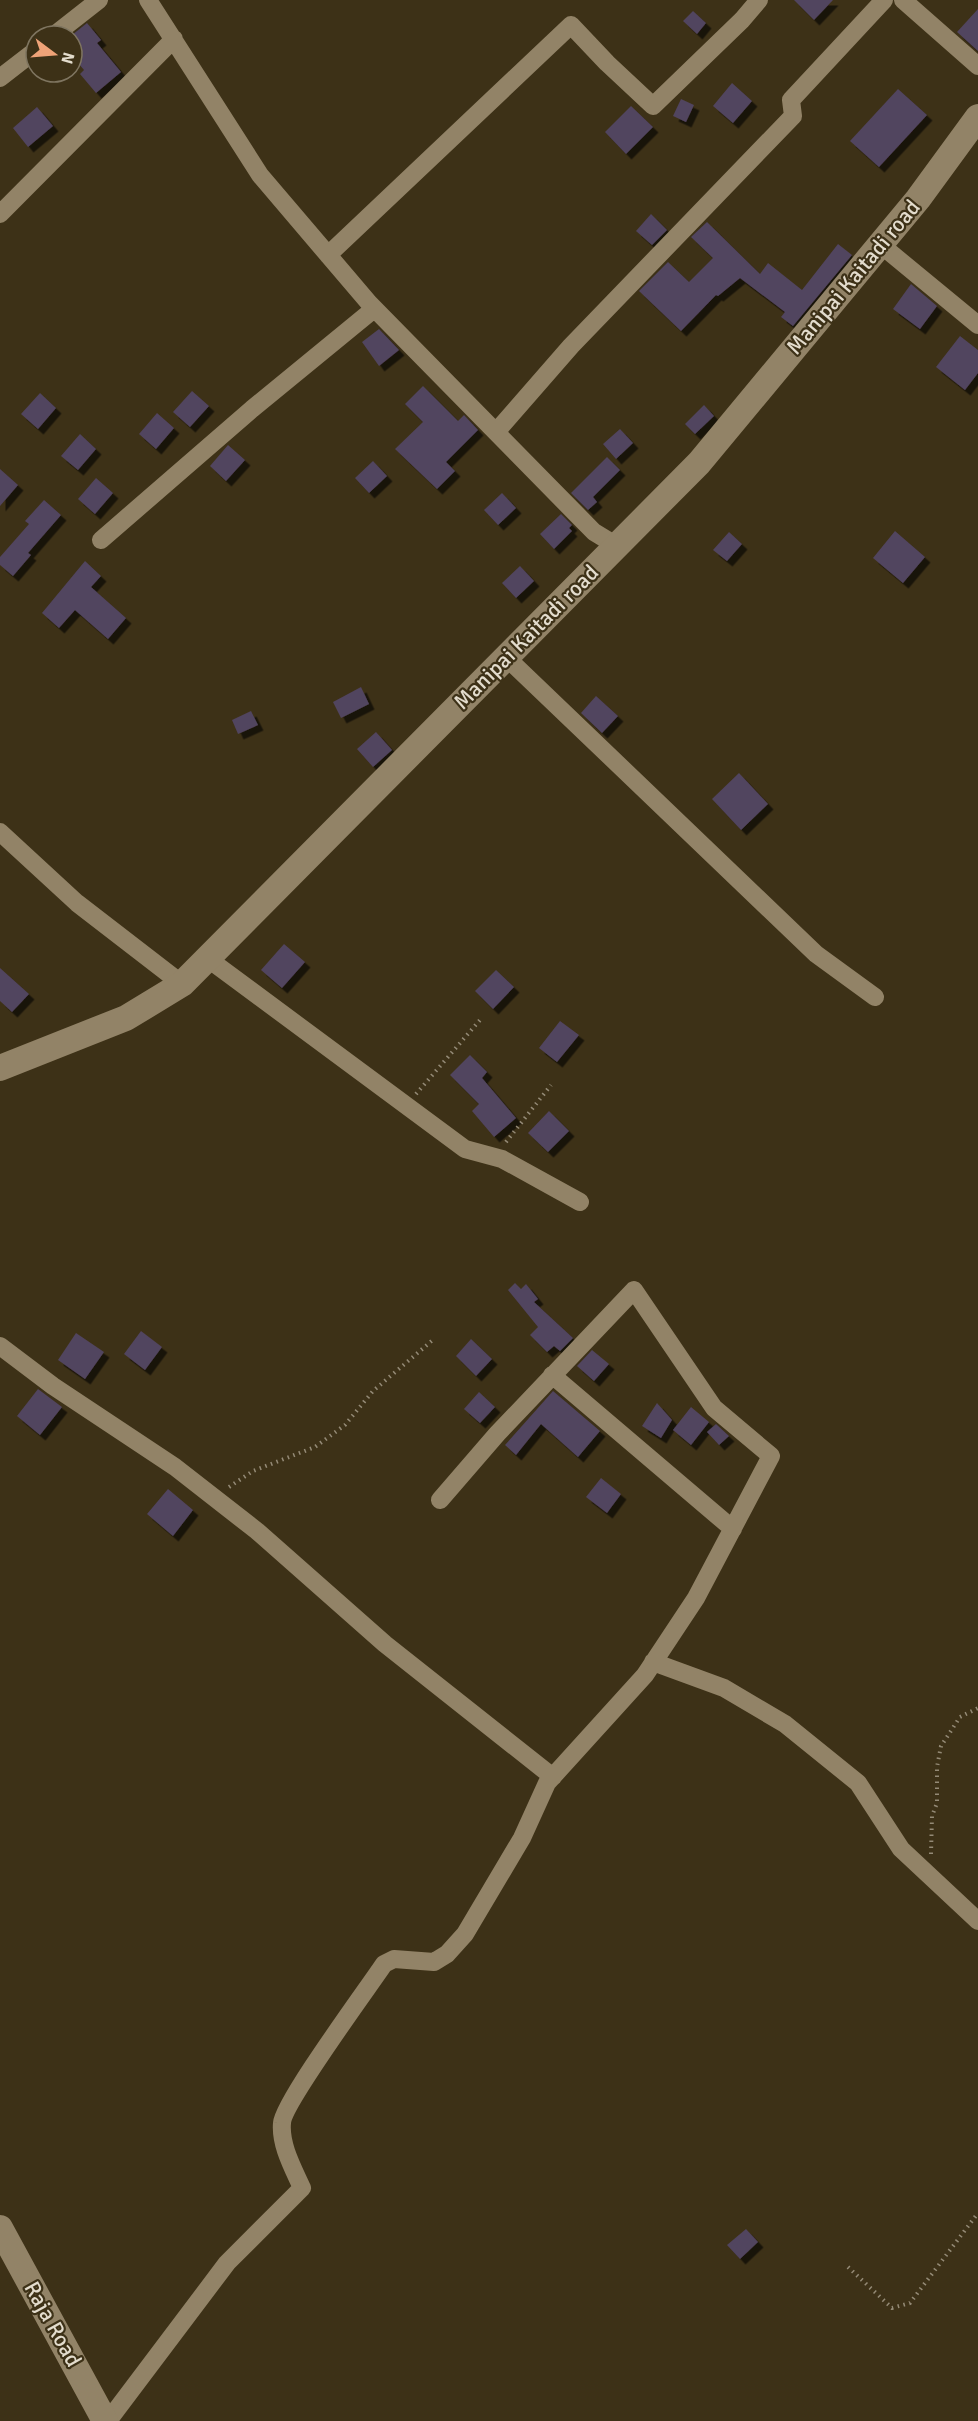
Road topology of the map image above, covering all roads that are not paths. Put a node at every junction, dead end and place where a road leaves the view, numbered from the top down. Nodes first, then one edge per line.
1 (99, 0) edge
2 (148, 0) edge
3 (759, 0) edge
4 (884, 0) edge
5 (903, 0) edge
6 (68, 24) edge
7 (174, 39) junction
8 (24, 59) edge
9 (978, 66) edge
10 (0, 78) edge
11 (978, 117) edge
12 (0, 214) edge
13 (881, 244) junction
14 (328, 255) junction
15 (374, 309) junction
16 (978, 325) edge
17 (496, 432) junction
18 (101, 540) dead end
19 (617, 546) junction
20 (506, 657) junction
21 (0, 832) edge
22 (207, 958) junction
23 (182, 984) junction
24 (875, 997) dead end
25 (0, 1068) edge
26 (580, 1202) dead end
27 (0, 1346) edge
28 (552, 1375) junction
29 (440, 1500) dead end
30 (733, 1529) junction
31 (653, 1662) junction
32 (553, 1777) junction
33 (978, 1921) edge
34 (0, 2228) edge
35 (107, 2421) edge

1 - 6 street
2 - 7 street
3 - 14 street
4 - 17 street
5 - 9 street
7 - 12 street
7 - 14 street
8 - 10 street
11 - 13 main road, Manipai Kaitadi road
13 - 16 street
13 - 19 main road, Manipai Kaitadi road
14 - 15 street
15 - 17 street
15 - 18 street
17 - 19 street
19 - 20 main road, Manipai Kaitadi road
20 - 22 main road, Manipai Kaitadi road
20 - 24 street
21 - 23 street
22 - 23 main road, Manipai Kaitadi road
22 - 26 street
23 - 25 main road, Manipai Kaitadi road
27 - 32 street
28 - 29 street
28 - 30 street
28 - 30 street
30 - 31 street
31 - 32 street
31 - 33 street
32 - 35 street
34 - 35 main road, Raja Road

